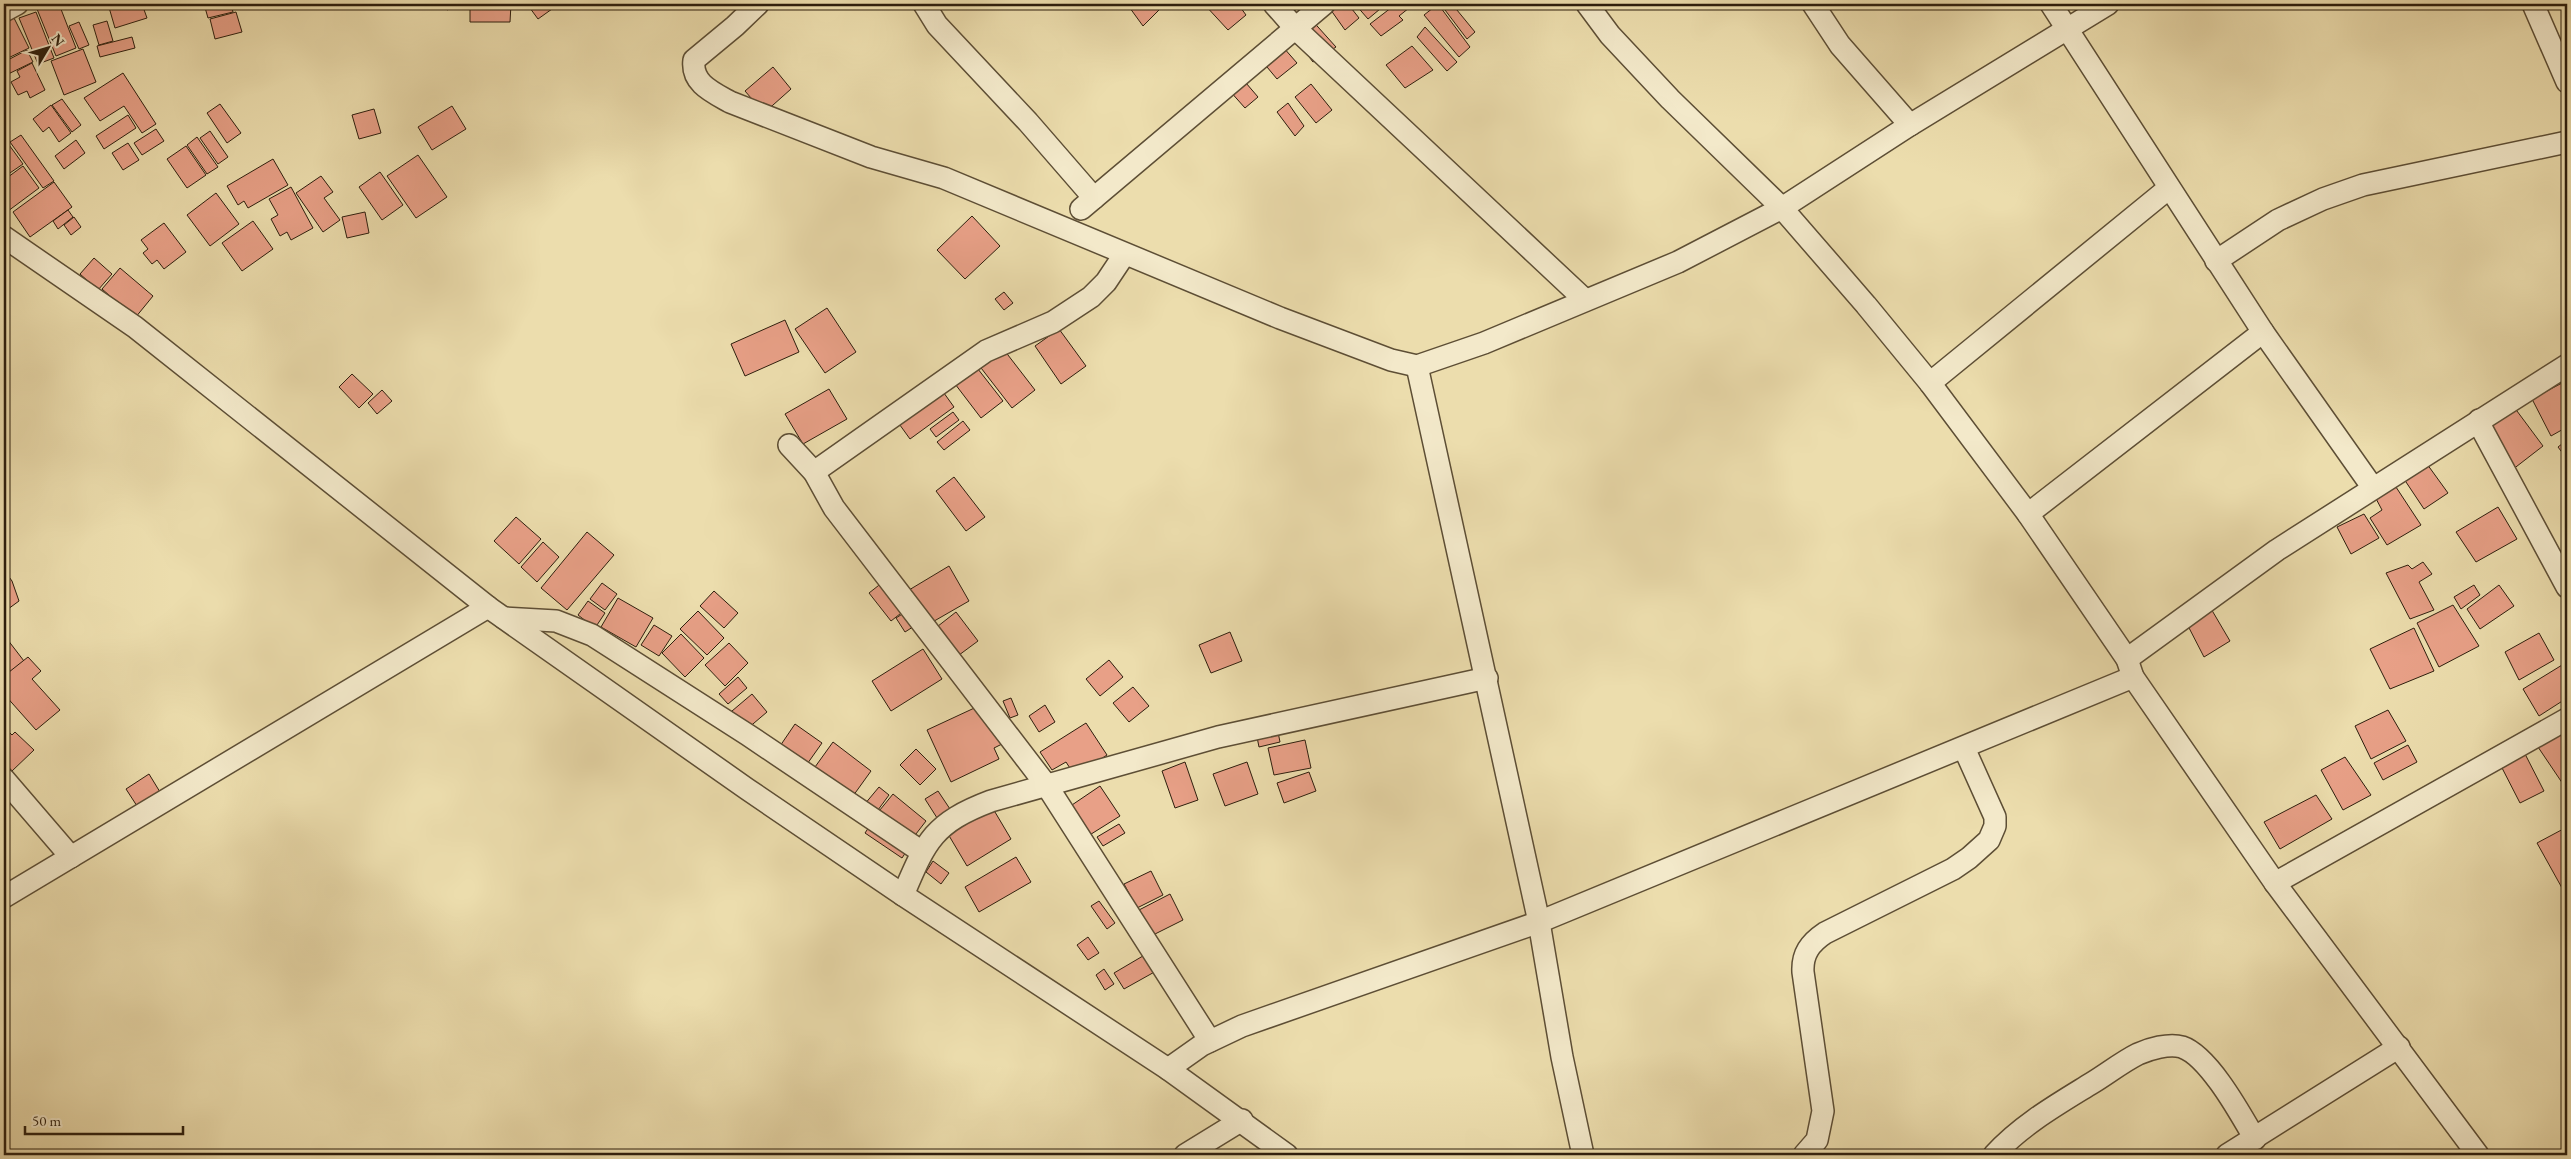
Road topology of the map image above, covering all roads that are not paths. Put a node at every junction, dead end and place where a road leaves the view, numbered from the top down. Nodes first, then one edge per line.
1 (18, 4) edge
2 (758, 4) edge
3 (924, 4) edge
4 (1274, 4) edge
5 (1324, 4) edge
6 (1587, 4) edge
7 (1813, 4) edge
8 (2051, 4) edge
9 (2108, 4) edge
10 (2532, 4) edge
11 (4, 10) edge
12 (2066, 28) junction
13 (1296, 29) junction
14 (2567, 82) edge
15 (1910, 125) junction
16 (2567, 142) edge
17 (2169, 188) junction
18 (1782, 208) junction
19 (4, 236) edge
20 (1124, 255) junction
21 (2216, 261) junction
22 (1585, 300) junction
23 (2263, 332) junction
24 (2567, 365) edge
25 (1418, 366) junction
26 (1930, 383) junction
27 (2479, 420) junction
28 (789, 445) dead end
29 (814, 472) junction
30 (2373, 488) junction
31 (2028, 514) junction
32 (2567, 587) edge
33 (496, 613) junction
34 (2130, 668) junction
35 (1487, 678) junction
36 (2567, 720) edge
37 (1964, 748) junction
38 (4, 779) edge
39 (1047, 786) junction
40 (70, 857) junction
41 (917, 861) junction
42 (2275, 883) junction
43 (903, 895) junction
44 (4, 897) edge
45 (1539, 922) junction
46 (1200, 1047) junction
47 (2399, 1047) junction
48 (1168, 1069) junction
49 (1242, 1120) junction
50 (2255, 1139) junction
51 (1185, 1155) edge
52 (1288, 1155) edge
53 (1583, 1155) edge
54 (1804, 1155) edge
55 (1994, 1155) edge
56 (2228, 1155) edge
57 (2478, 1155) edge

1 - 11 street
2 - 20 street
3 - 13 street
4 - 13 street
5 - 13 street
6 - 18 street
7 - 15 street
8 - 12 street
9 - 12 street
10 - 14 street
12 - 15 street
12 - 17 street
13 - 22 street
15 - 18 street
16 - 21 street
17 - 21 street
17 - 26 street
18 - 22 street
18 - 26 street
19 - 33 street
20 - 25 street
20 - 29 street
21 - 23 street
22 - 25 street
23 - 30 street
23 - 31 street
24 - 27 street
25 - 35 street
26 - 31 street
27 - 30 street
27 - 32 street
28 - 29 street
29 - 39 street
30 - 34 street
31 - 34 street
33 - 40 street
33 - 41 street
33 - 43 street
34 - 37 street
34 - 42 street
35 - 39 street
35 - 45 street
36 - 42 street
37 - 45 street
37 - 54 street
38 - 40 street
39 - 41 street
39 - 46 street
40 - 44 street
41 - 43 street
42 - 47 street
43 - 48 street
45 - 46 street
45 - 53 street
46 - 48 street
47 - 50 street
47 - 57 street
48 - 49 street
49 - 51 street
49 - 52 street
50 - 55 street
50 - 56 street

